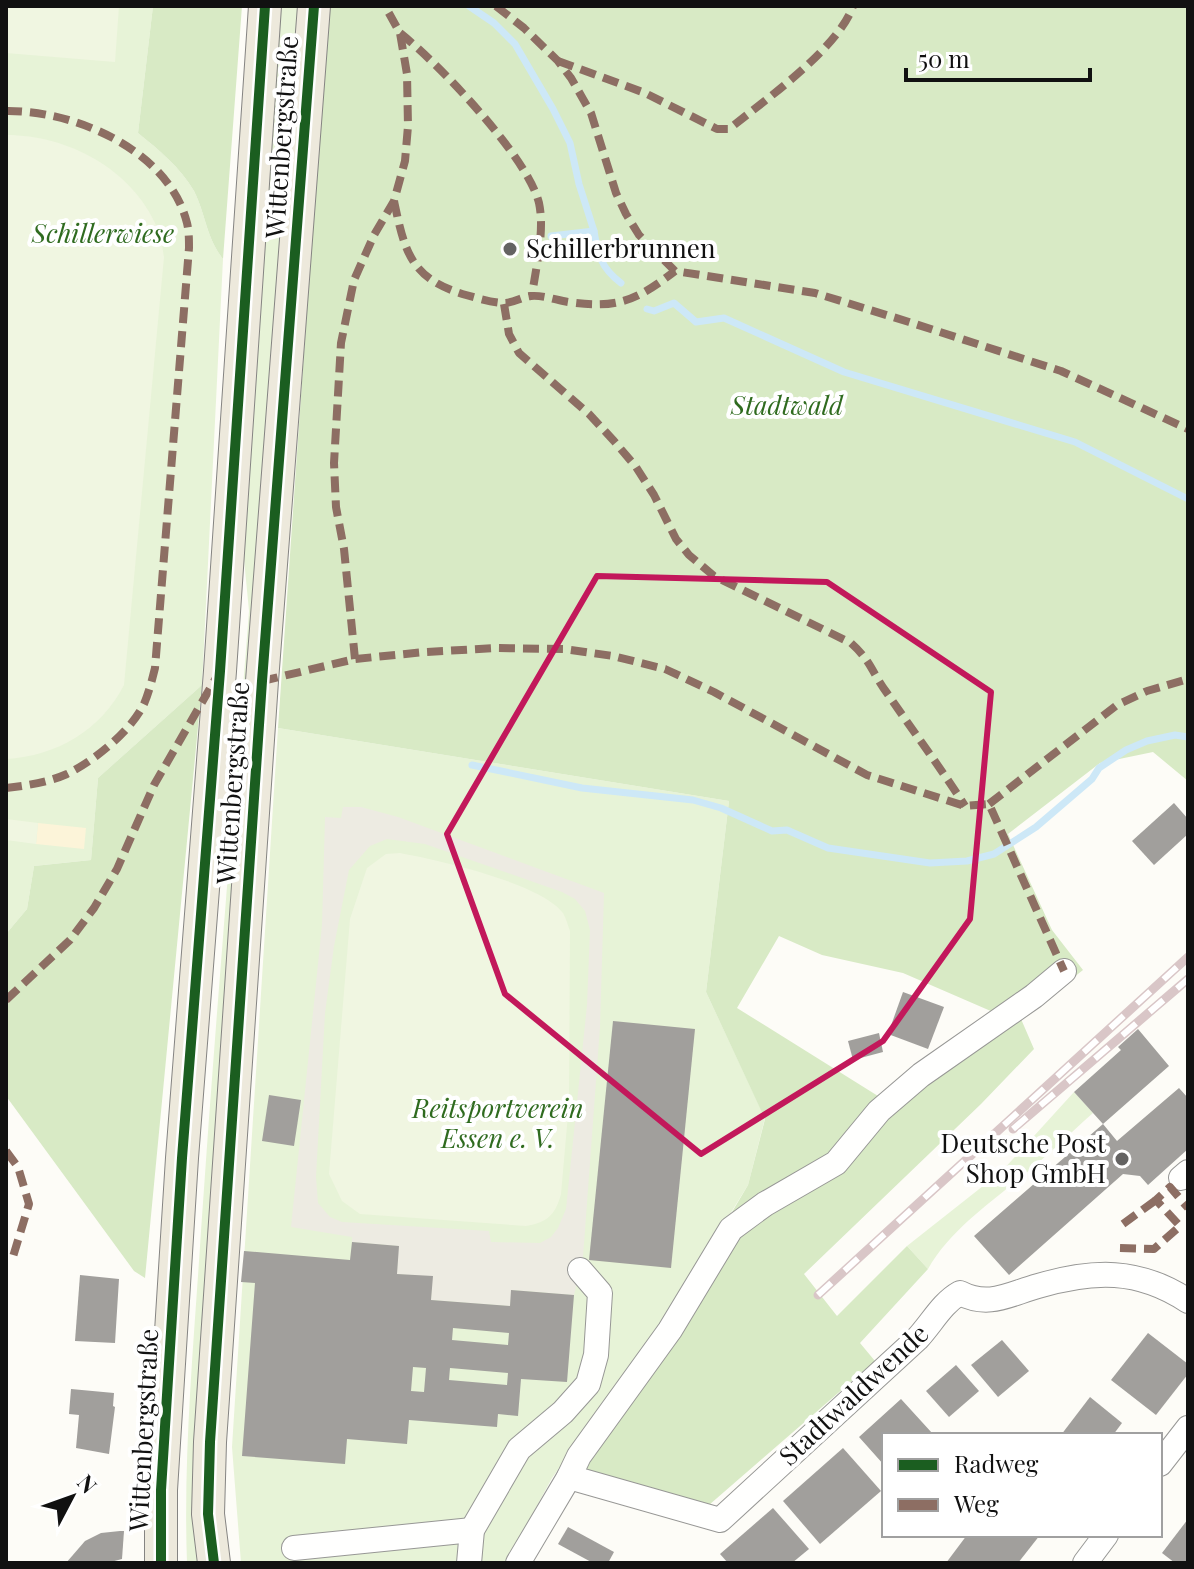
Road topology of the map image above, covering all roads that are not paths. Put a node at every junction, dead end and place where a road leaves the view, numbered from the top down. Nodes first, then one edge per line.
1 (265, 6) edge
2 (314, 6) edge
3 (1064, 971) dead end
4 (580, 1270) dead end
5 (1188, 1301) edge
6 (1186, 1434) edge
7 (1162, 1462) edge
8 (569, 1477) junction
9 (472, 1530) junction
10 (1104, 1537) edge
11 (294, 1548) dead end
12 (157, 1562) edge
13 (214, 1563) edge
14 (469, 1563) edge
15 (518, 1563) edge
16 (1085, 1563) edge

1 - 12 main road, Wittenbergstraße
2 - 13 main road, Wittenbergstraße
3 - 8 street
4 - 9 street
5 - 8 street, Stadtwaldwende
6 - 7 street
8 - 15 street
9 - 11 street
9 - 14 street
10 - 16 street

